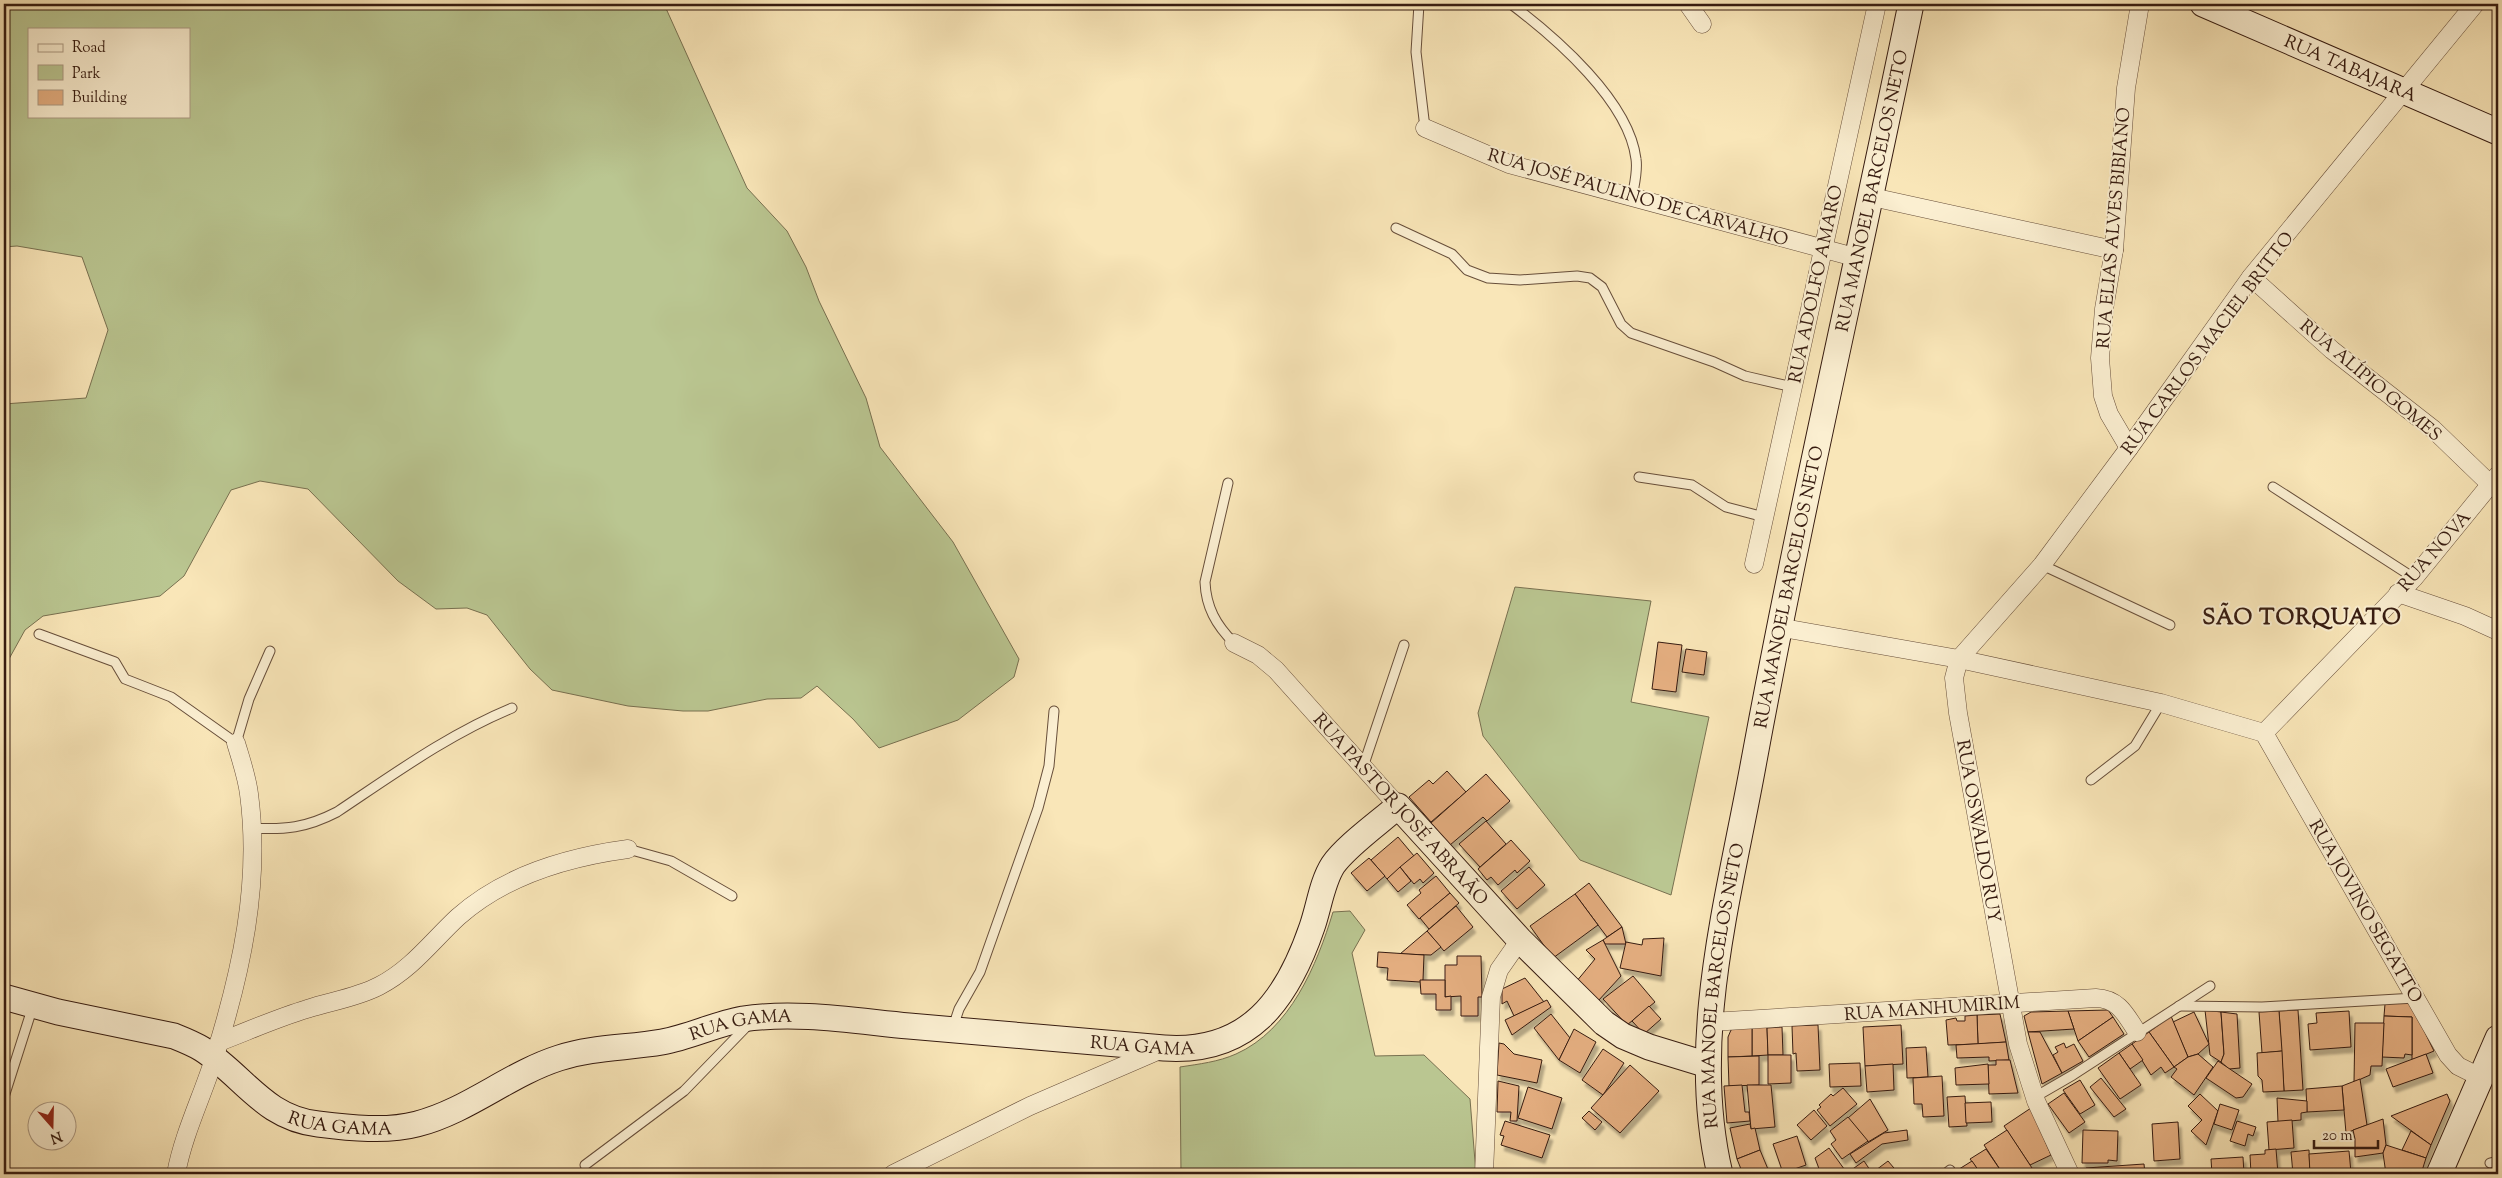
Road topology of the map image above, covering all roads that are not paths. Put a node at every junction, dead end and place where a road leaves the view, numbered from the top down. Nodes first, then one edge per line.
1 (1419, 4) edge
2 (1511, 4) edge
3 (1688, 4) edge
4 (1877, 4) edge
5 (1911, 4) edge
6 (2140, 4) edge
7 (2203, 4) edge
8 (2475, 4) edge
9 (1702, 24) dead end
10 (2405, 91) junction
11 (1425, 128) joint
12 (2498, 132) edge
13 (1872, 197) junction
14 (1632, 198) junction
15 (1396, 228) dead end
16 (1823, 249) junction
17 (2114, 250) junction
18 (1858, 258) junction
19 (2251, 277) junction
20 (1792, 387) junction
21 (2129, 448) junction
22 (1639, 476) dead end
23 (2494, 479) edge
24 (1228, 483) dead end
25 (2273, 487) dead end
26 (1764, 517) junction
27 (1754, 564) dead end
28 (2042, 565) junction
29 (2414, 578) junction
30 (2398, 593) junction
31 (2170, 625) dead end
32 (1778, 627) junction
33 (2498, 631) edge
34 (39, 634) dead end
35 (1234, 643) joint
36 (1404, 645) dead end
37 (270, 651) dead end
38 (1926, 653) junction
39 (1959, 659) junction
40 (1956, 700) junction
41 (2161, 703) junction
42 (512, 708) dead end
43 (1054, 711) dead end
44 (2264, 733) junction
45 (236, 743) junction
46 (1363, 767) junction
47 (2091, 780) dead end
48 (1398, 806) junction
49 (251, 828) junction
50 (628, 849) joint
51 (732, 896) dead end
52 (1520, 940) junction
53 (2210, 986) dead end
54 (4, 997) edge
55 (2415, 998) junction
56 (2010, 1003) junction
57 (33, 1006) junction
58 (2179, 1006) junction
59 (755, 1018) junction
60 (1711, 1022) junction
61 (953, 1030) junction
62 (2137, 1032) junction
63 (2497, 1042) edge
64 (1164, 1048) junction
65 (216, 1050) junction
66 (1708, 1065) junction
67 (2480, 1077) junction
68 (4, 1097) edge
69 (2035, 1097) junction
70 (585, 1165) dead end
71 (176, 1174) edge
72 (893, 1174) edge
73 (1484, 1174) edge
74 (1720, 1174) edge
75 (2070, 1174) edge
76 (2439, 1174) edge

1 - 11 lane, RUA JOSÉ PAULINO DE CARVALHO
2 - 14 lane
3 - 9 street
4 - 16 street, RUA ADOLFO AMARO
5 - 13 street, RUA MANOEL BARCELOS NETO
6 - 17 street, RUA ELIAS ALVES BIBIANO
7 - 10 street, RUA TABAJARA
8 - 10 street, RUA CARLOS MACIEL BRITTO
10 - 12 street, RUA TABAJARA
10 - 19 street, RUA CARLOS MACIEL BRITTO
11 - 14 street, RUA JOSÉ PAULINO DE CARVALHO
13 - 17 street
13 - 18 street, RUA MANOEL BARCELOS NETO
14 - 16 street, RUA JOSÉ PAULINO DE CARVALHO
15 - 20 lane
16 - 18 street, RUA JOSÉ PAULINO DE CARVALHO
16 - 20 street, RUA ADOLFO AMARO
17 - 21 street, RUA ELIAS ALVES BIBIANO
18 - 32 street, RUA MANOEL BARCELOS NETO
19 - 21 street, RUA CARLOS MACIEL BRITTO
19 - 23 street, RUA ALÍPIO GOMES
20 - 26 street, RUA ADOLFO AMARO
21 - 28 street, RUA CARLOS MACIEL BRITTO
22 - 26 lane
23 - 29 street, RUA NOVA
24 - 35 lane, RUA PASTOR JOSÉ ABRAÃO
25 - 29 lane
26 - 27 street, RUA ADOLFO AMARO
28 - 31 lane
28 - 39 street, RUA CARLOS MACIEL BRITTO
29 - 30 street, RUA NOVA
30 - 33 street
30 - 44 street, RUA NOVA
32 - 38 street
32 - 60 street, RUA MANOEL BARCELOS NETO
34 - 45 lane
35 - 46 street, RUA PASTOR JOSÉ ABRAÃO
36 - 46 lane
37 - 45 lane
38 - 39 street
38 - 40 street
39 - 40 street, RUA OSWALDO RUY
39 - 41 street
40 - 56 street, RUA OSWALDO RUY
41 - 44 street
41 - 47 lane
42 - 49 lane
43 - 61 lane
44 - 55 street, RUA JOVINO SEGATTO
45 - 49 street
46 - 48 street, RUA PASTOR JOSÉ ABRAÃO
48 - 52 street, RUA PASTOR JOSÉ ABRAÃO
48 - 64 street, RUA GAMA
49 - 65 street
50 - 51 lane
50 - 65 street
52 - 66 street, RUA PASTOR JOSÉ ABRAÃO
52 - 73 street
53 - 58 lane
54 - 57 street, RUA GAMA
55 - 58 lane
55 - 67 street, RUA JOVINO SEGATTO
56 - 60 street, RUA MANHUMIRIM
56 - 62 street, RUA MANHUMIRIM
56 - 69 street, RUA OSWALDO RUY
57 - 65 street, RUA GAMA
57 - 68 lane
58 - 62 lane
59 - 61 street, RUA GAMA
59 - 65 street, RUA GAMA
59 - 70 lane
60 - 66 street, RUA MANOEL BARCELOS NETO
61 - 64 street, RUA GAMA
62 - 69 lane
63 - 67 street
64 - 72 street
65 - 71 street
66 - 74 street, RUA MANOEL BARCELOS NETO
67 - 76 street
69 - 75 street, RUA OSWALDO RUY

